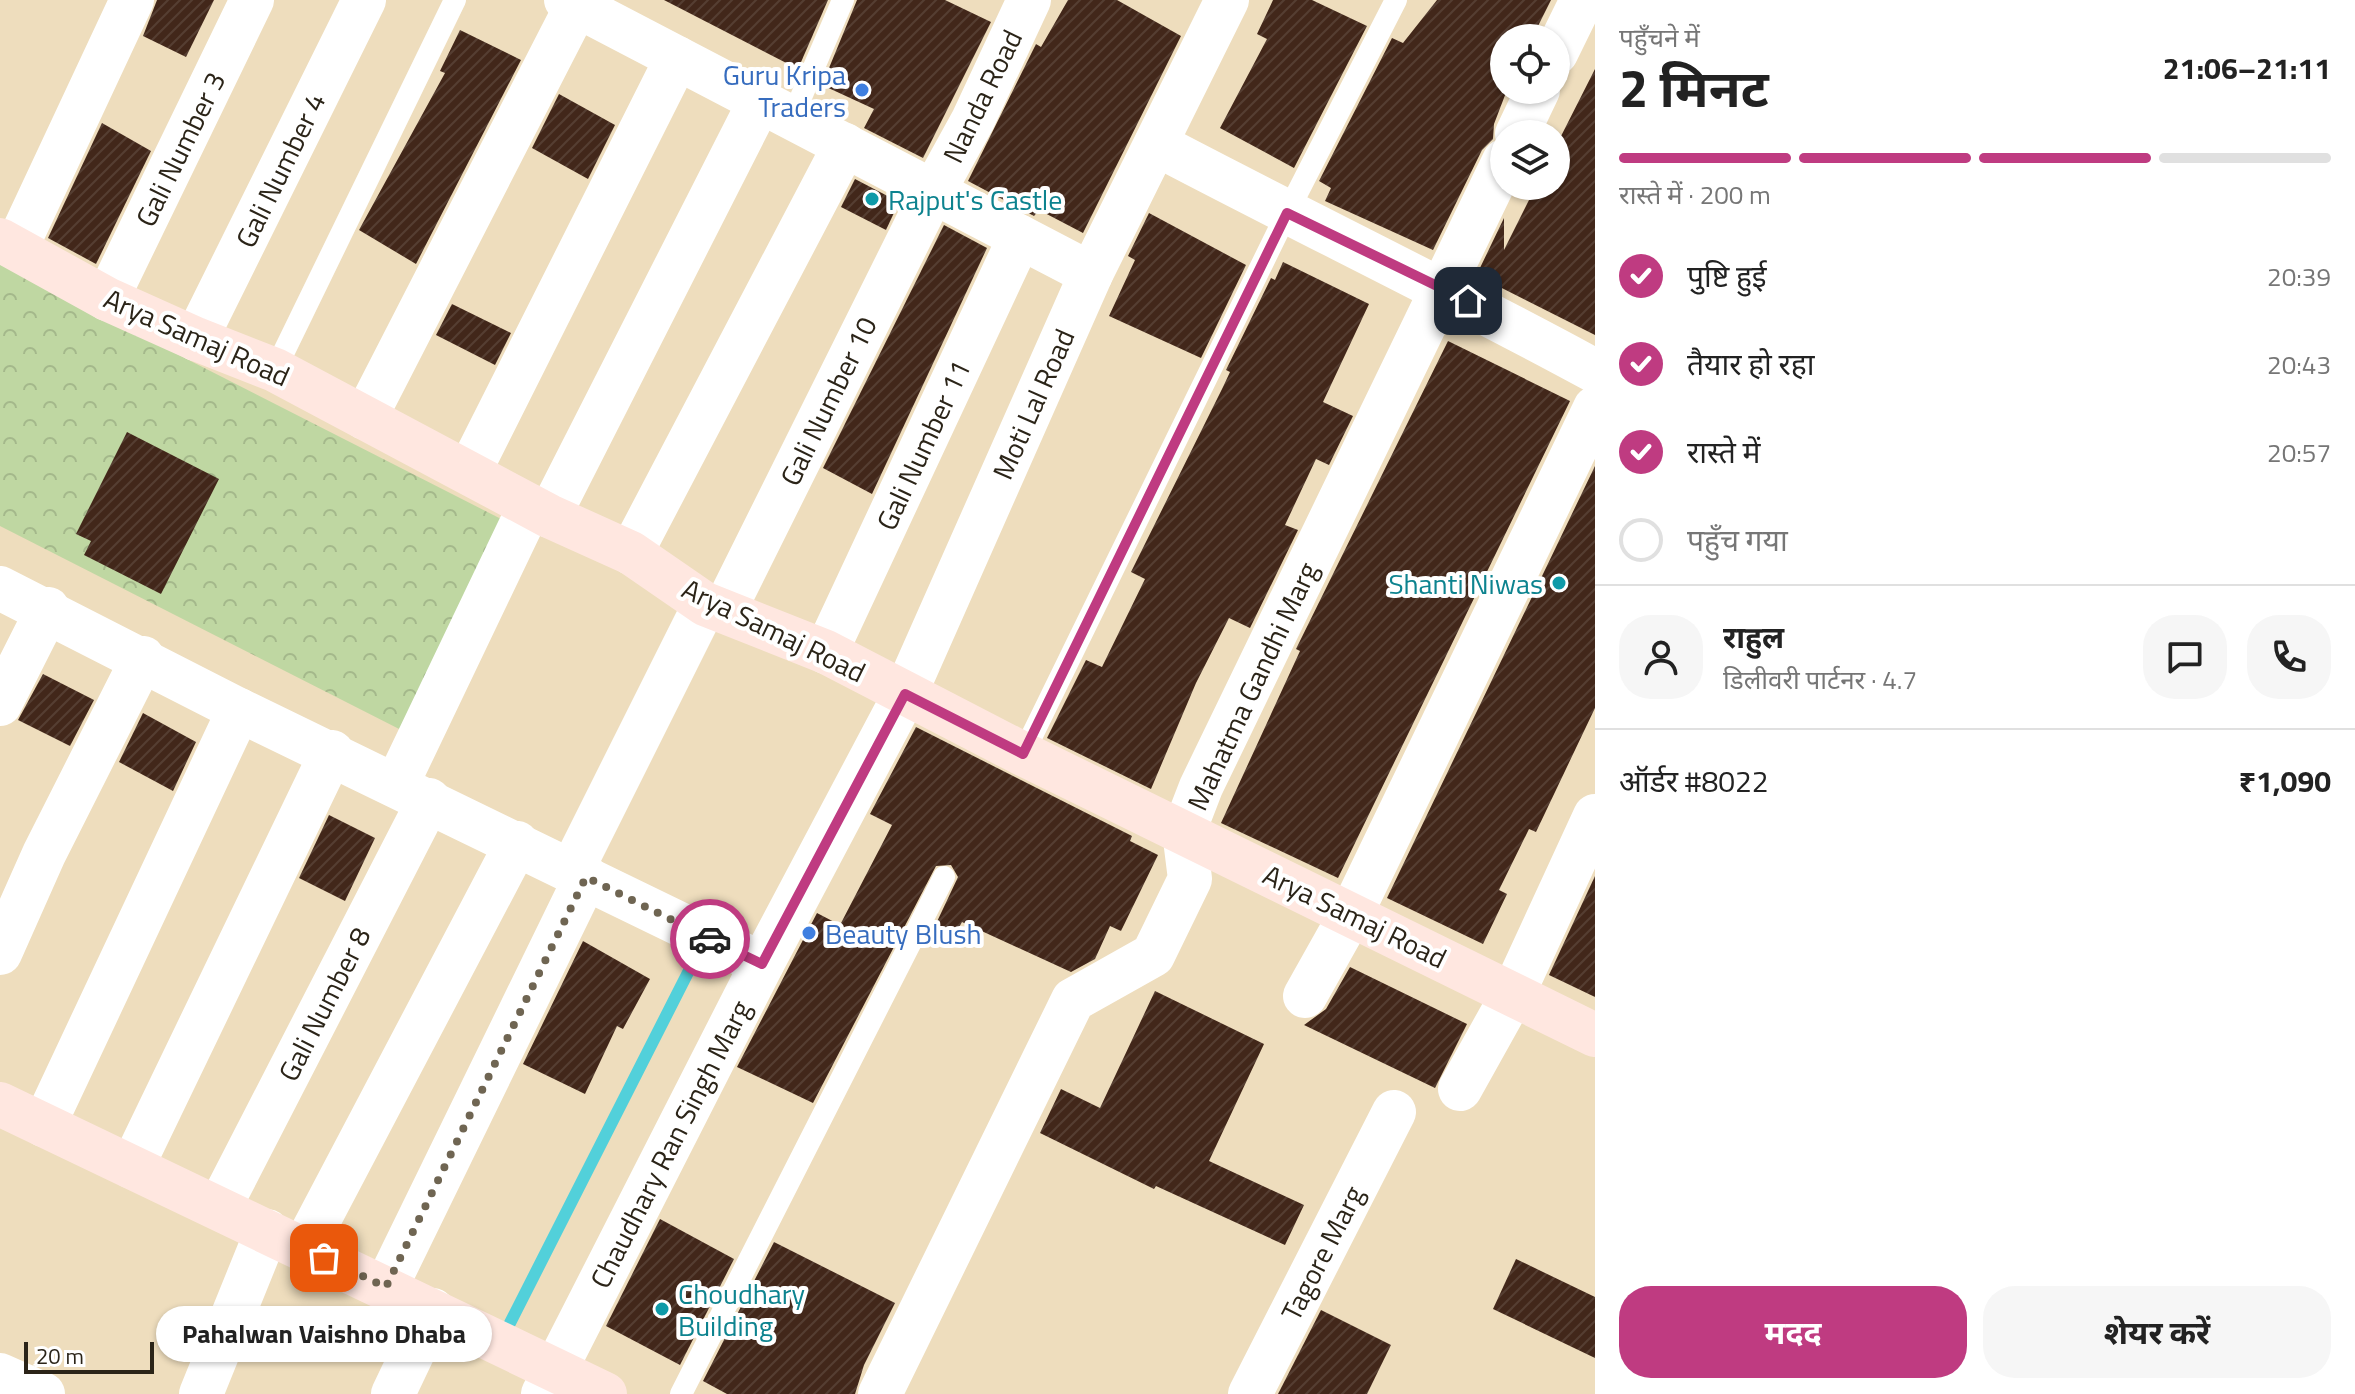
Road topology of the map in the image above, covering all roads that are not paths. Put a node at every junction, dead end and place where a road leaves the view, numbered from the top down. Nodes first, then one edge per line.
1 (132, 0) edge
2 (252, 0) edge
3 (364, 0) edge
4 (455, 0) edge
5 (843, 0) edge
6 (1029, 0) edge
7 (1227, 0) edge
8 (1396, 0) edge
9 (1582, 0) edge
10 (572, 3) edge
11 (638, 17) edge
12 (1570, 24) edge
13 (677, 58) junction
14 (776, 109) junction
15 (1156, 144) junction
16 (845, 145) junction
17 (1490, 190) edge
18 (933, 192) junction
19 (1287, 213) junction
20 (1020, 237) junction
21 (8, 244) edge
22 (1091, 274) junction
23 (1442, 288) junction
24 (107, 299) junction
25 (196, 339) junction
26 (275, 370) junction
27 (1595, 371) edge
28 (1595, 408) edge
29 (365, 418) junction
30 (469, 472) junction
31 (540, 511) junction
32 (631, 553) junction
33 (0, 588) edge
34 (715, 607) junction
35 (48, 609) junction
36 (826, 652) junction
37 (143, 658) junction
38 (905, 694) junction
39 (0, 704) edge
40 (239, 710) junction
41 (332, 752) junction
42 (1023, 754) junction
43 (413, 792) junction
44 (843, 810) joint
45 (1595, 816) edge
46 (1184, 831) junction
47 (517, 843) junction
48 (579, 873) junction
49 (944, 877) dead end
50 (1351, 914) junction
51 (0, 953) edge
52 (762, 964) junction
53 (1513, 994) junction
54 (1305, 996) dead end
55 (1595, 1035) edge
56 (1460, 1089) dead end
57 (0, 1104) edge
58 (1394, 1112) dead end
59 (44, 1125) junction
60 (132, 1167) junction
61 (219, 1208) junction
62 (286, 1239) junction
63 (386, 1287) junction
64 (433, 1310) junction
65 (0, 1375) edge
66 (549, 1382) edge
67 (43, 1394) edge
68 (201, 1394) edge
69 (393, 1394) edge
70 (605, 1394) edge
71 (681, 1394) edge
72 (880, 1394) edge
73 (1250, 1394) edge

1 - 21 street
2 - 24 street, Gali Number 3
3 - 25 street, Gali Number 4
4 - 26 lane
5 - 14 lane
6 - 18 street, Nanda Road
7 - 15 street, Moti Lal Road
8 - 19 lane
9 - 12 street
10 - 11 street
10 - 29 street
11 - 13 street
13 - 14 street
13 - 30 street
14 - 16 street
14 - 31 street, Gali Number 8
15 - 19 street
15 - 22 street, Moti Lal Road
16 - 18 street
16 - 32 street
17 - 23 street, Mahatma Gandhi Marg
18 - 20 street
18 - 34 street, Gali Number 10
19 - 23 street
19 - 42 lane
20 - 22 street
20 - 36 street, Gali Number 11
21 - 24 street, Arya Samaj Road
22 - 38 street, Moti Lal Road
23 - 27 street
23 - 46 street, Mahatma Gandhi Marg
24 - 25 street, Arya Samaj Road
25 - 26 street, Arya Samaj Road
26 - 29 street, Arya Samaj Road
28 - 50 street
29 - 30 street, Arya Samaj Road
30 - 31 street, Arya Samaj Road
31 - 32 street, Arya Samaj Road
31 - 43 street, Gali Number 8
32 - 34 street, Arya Samaj Road
33 - 35 street
34 - 36 street, Arya Samaj Road
34 - 48 street, Gali Number 10
35 - 37 street
35 - 39 street
36 - 38 street, Arya Samaj Road
37 - 40 street
37 - 51 street
38 - 42 street, Arya Samaj Road
38 - 44 street, Moti Lal Road
40 - 41 street
40 - 59 street
41 - 43 street
41 - 60 street
42 - 46 street, Arya Samaj Road
43 - 47 street
43 - 61 street, Gali Number 8
44 - 52 street, Chaudhary Ran Singh Marg
45 - 53 street
46 - 50 street, Arya Samaj Road
46 - 72 street, Mahatma Gandhi Marg
47 - 48 street
47 - 62 street
48 - 52 street
48 - 63 street, Gali Number 10
49 - 71 lane
50 - 53 street, Arya Samaj Road
50 - 54 street
52 - 66 street, Chaudhary Ran Singh Marg
53 - 55 street, Arya Samaj Road
53 - 56 street
57 - 59 street
58 - 73 street, Tagore Marg
59 - 60 street
60 - 61 street
61 - 62 street
62 - 63 street
62 - 68 street
63 - 64 street
64 - 66 street
64 - 69 street
65 - 67 street
66 - 70 street

